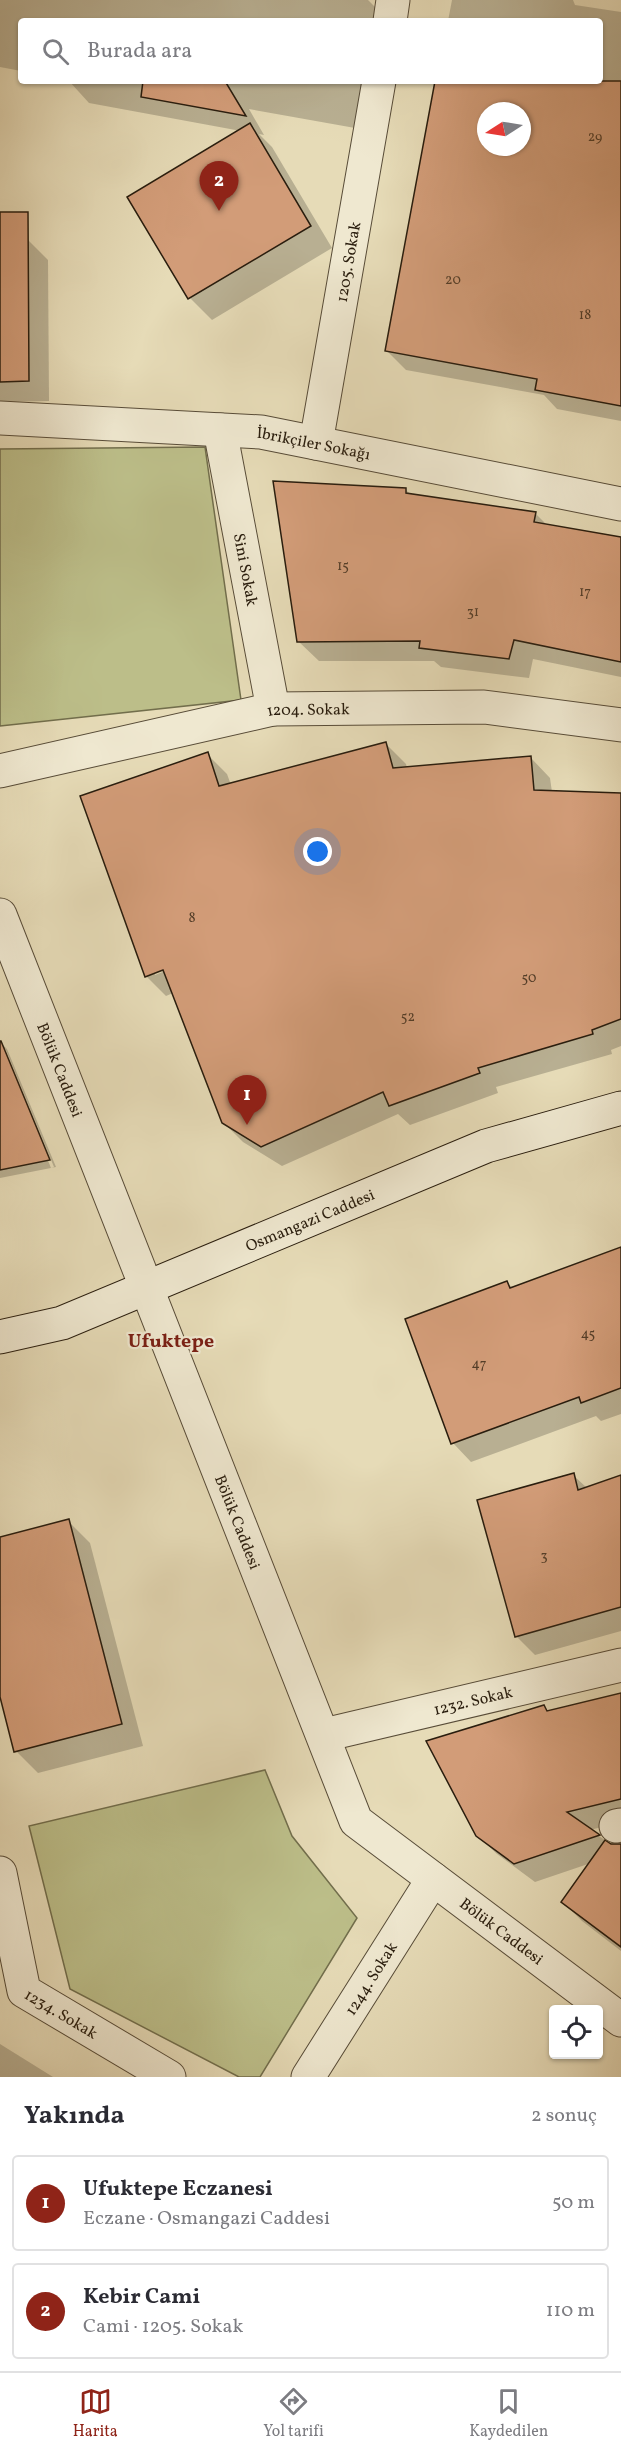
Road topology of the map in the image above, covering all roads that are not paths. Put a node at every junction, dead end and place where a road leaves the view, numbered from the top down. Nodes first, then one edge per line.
1 (393, 0) edge
2 (390, 18) edge
3 (378, 84) edge
4 (0, 418) edge
5 (220, 429) junction
6 (316, 443) junction
7 (621, 504) edge
8 (273, 709) junction
9 (621, 725) edge
10 (0, 771) edge
11 (0, 915) edge
12 (621, 1108) edge
13 (147, 1287) junction
14 (0, 1337) edge
15 (621, 1665) edge
16 (324, 1735) junction
17 (0, 1873) edge
18 (433, 1879) junction
19 (621, 2020) edge
20 (170, 2077) edge
21 (308, 2077) edge

1 - 2 street
3 - 6 street, 1205. Sokak
4 - 5 street, İbrikçiler Sokağı
5 - 6 street, İbrikçiler Sokağı
5 - 8 street, Sini Sokak
6 - 7 street, İbrikçiler Sokağı
8 - 9 street, 1204. Sokak
8 - 10 street, 1204. Sokak
11 - 13 street, Bölük Caddesi
12 - 13 street, Osmangazi Caddesi
13 - 14 street, Osmangazi Caddesi
13 - 16 street, Bölük Caddesi
15 - 16 street, 1232. Sokak
16 - 18 street, Bölük Caddesi
17 - 20 street, 1234. Sokak
18 - 19 street, Bölük Caddesi
18 - 21 street, 1244. Sokak

